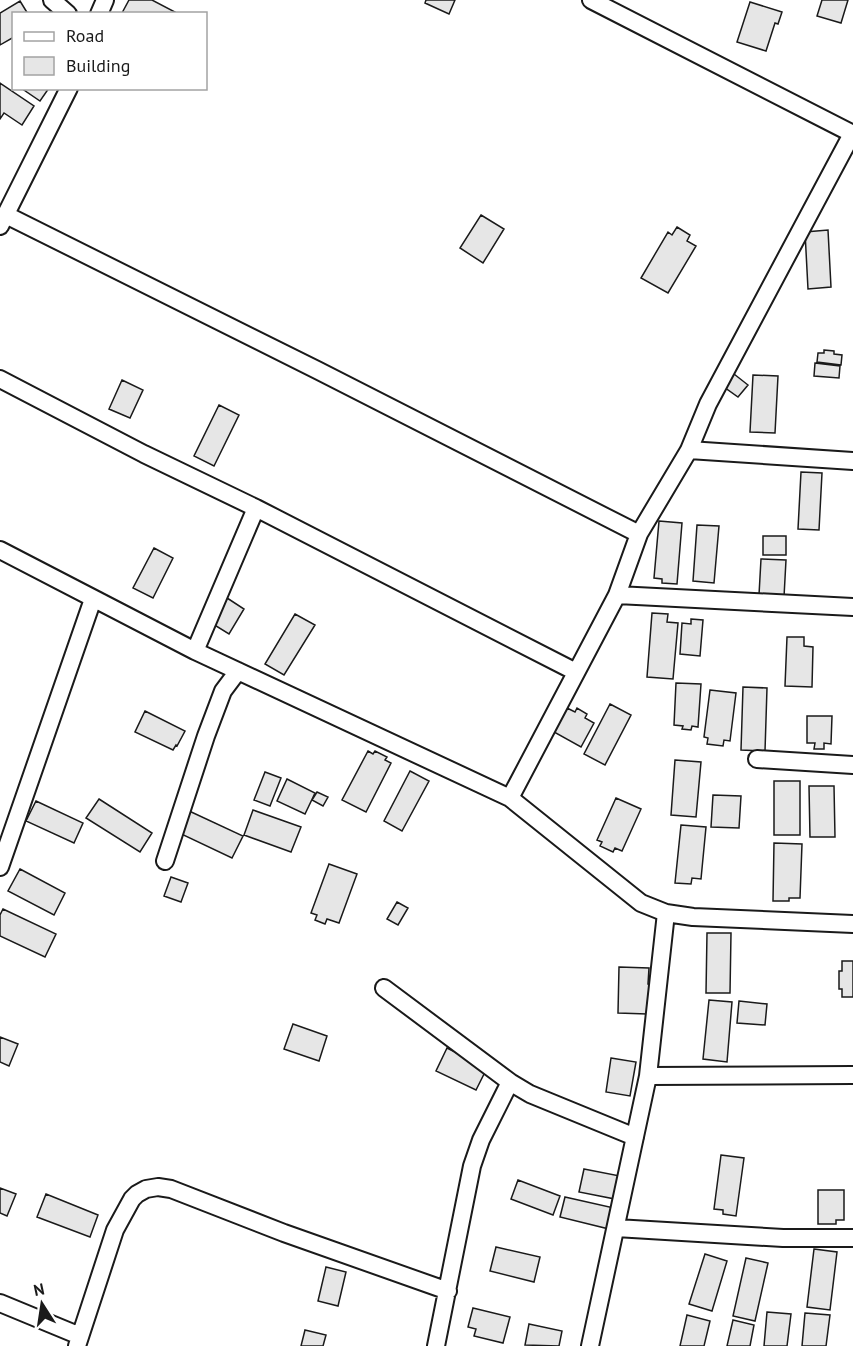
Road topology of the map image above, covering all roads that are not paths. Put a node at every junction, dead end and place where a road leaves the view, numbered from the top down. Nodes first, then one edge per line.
1 (52, 0) edge
2 (591, 0) edge
3 (66, 12) edge
4 (68, 90) edge
5 (853, 134) edge
6 (3, 220) edge
7 (0, 379) edge
8 (689, 450) junction
9 (853, 461) edge
10 (256, 508) junction
11 (639, 534) junction
12 (0, 550) edge
13 (617, 595) junction
14 (93, 599) junction
15 (853, 607) edge
16 (195, 651) junction
17 (238, 671) junction
18 (576, 672) junction
19 (757, 759) dead end
20 (853, 765) edge
21 (510, 798) junction
22 (165, 861) dead end
23 (0, 867) edge
24 (666, 913) junction
25 (853, 924) edge
26 (384, 988) dead end
27 (853, 1075) edge
28 (648, 1076) junction
29 (510, 1082) junction
30 (635, 1137) junction
31 (615, 1228) junction
32 (853, 1238) edge
33 (448, 1292) junction
34 (0, 1303) edge
35 (78, 1341) edge
36 (436, 1346) edge
37 (590, 1346) edge

1 - 3 street
2 - 5 street
4 - 6 street
5 - 8 street
6 - 11 street
7 - 10 street
8 - 9 street
8 - 11 street
10 - 16 street
10 - 18 street
11 - 13 street
12 - 14 street
13 - 15 street
13 - 18 street
14 - 16 street
14 - 23 street
16 - 17 street
17 - 21 street
17 - 22 street
18 - 21 street
19 - 20 street
21 - 24 street
24 - 25 street
24 - 28 street
26 - 29 street
27 - 28 street
28 - 30 street
29 - 30 street
29 - 33 street
30 - 31 street
31 - 32 street
31 - 37 street
33 - 35 street
33 - 36 street
34 - 35 street

